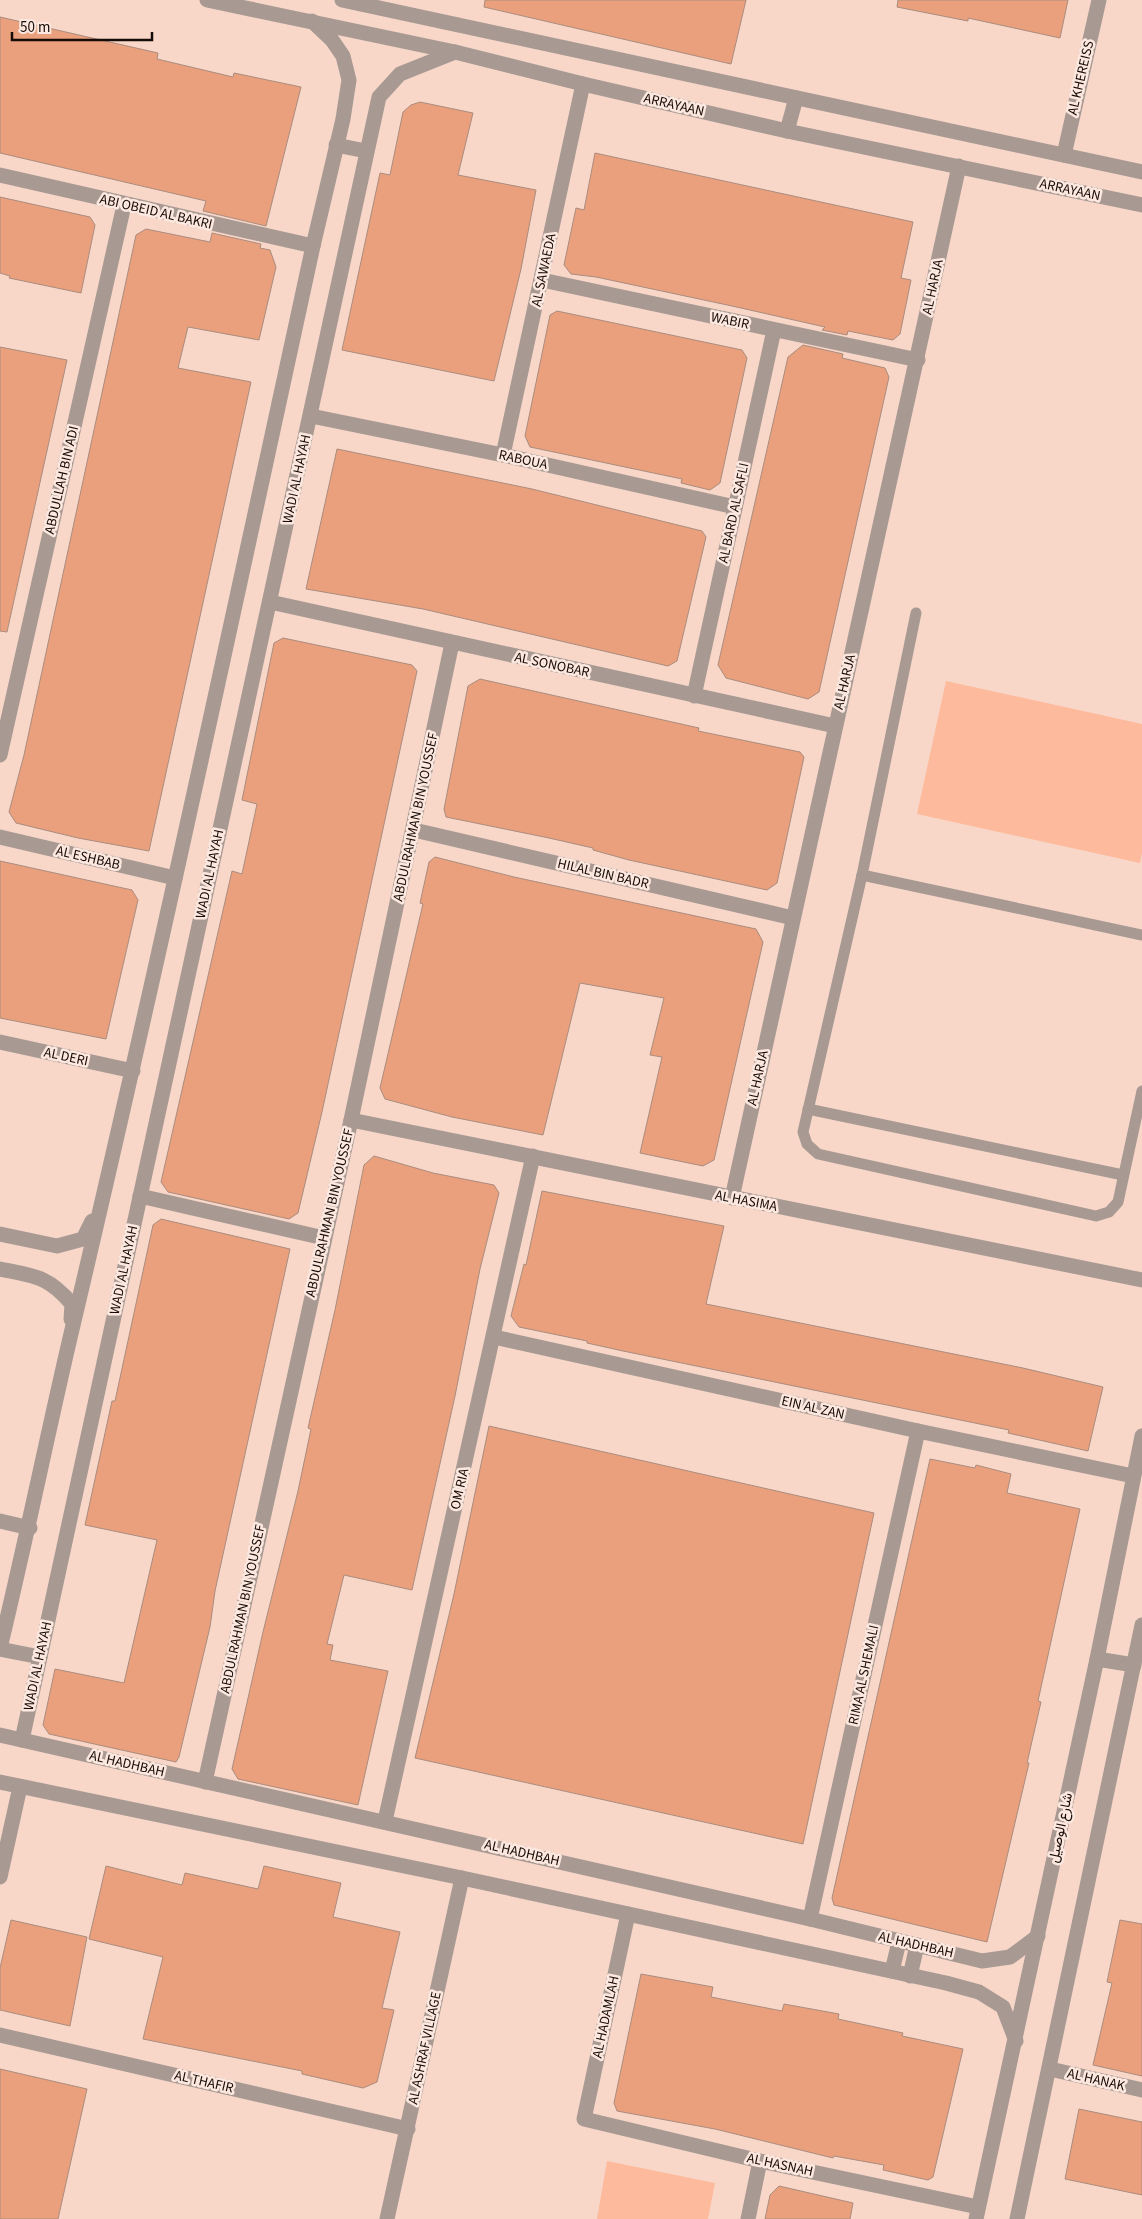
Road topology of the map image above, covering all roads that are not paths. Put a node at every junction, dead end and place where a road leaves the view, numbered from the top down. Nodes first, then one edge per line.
1 (208, 0) edge
2 (342, 0) edge
3 (1099, 0) edge
4 (365, 3) edge
5 (312, 21) junction
6 (455, 52) junction
7 (583, 84) junction
8 (796, 98) junction
9 (787, 131) junction
10 (336, 145) junction
11 (366, 151) junction
12 (1064, 155) junction
13 (959, 166) junction
14 (1142, 172) edge
15 (0, 175) edge
16 (124, 205) junction
17 (1142, 205) edge
18 (313, 246) junction
19 (542, 280) junction
20 (774, 330) junction
21 (918, 360) junction
22 (310, 416) junction
23 (503, 455) junction
24 (735, 508) junction
25 (270, 602) junction
26 (916, 613) dead end
27 (452, 643) junction
28 (694, 696) junction
29 (836, 726) junction
30 (0, 755) edge
31 (414, 830) junction
32 (0, 837) edge
33 (862, 875) junction
34 (175, 878) junction
35 (793, 918) junction
36 (1142, 936) edge
37 (0, 1042) edge
38 (132, 1071) junction
39 (1142, 1094) edge
40 (808, 1109) junction
41 (351, 1120) junction
42 (534, 1156) junction
43 (1123, 1176) junction
44 (140, 1196) junction
45 (104, 1197) junction
46 (732, 1198) junction
47 (0, 1234) edge
48 (324, 1238) junction
49 (0, 1268) edge
50 (1142, 1280) edge
51 (494, 1337) junction
52 (69, 1342) junction
53 (918, 1432) junction
54 (1142, 1436) edge
55 (1133, 1476) junction
56 (0, 1521) edge
57 (30, 1528) junction
58 (1142, 1625) edge
59 (0, 1648) edge
60 (40, 1657) junction
61 (1097, 1659) junction
62 (1134, 1665) junction
63 (0, 1735) edge
64 (22, 1740) junction
65 (0, 1782) edge
66 (205, 1782) junction
67 (20, 1786) junction
68 (386, 1821) junction
69 (0, 1877) edge
70 (462, 1878) junction
71 (628, 1914) junction
72 (810, 1919) junction
73 (1038, 1936) junction
74 (899, 1942) junction
75 (917, 1945) junction
76 (892, 1971) junction
77 (910, 1976) junction
78 (0, 2035) edge
79 (1016, 2041) junction
80 (1050, 2069) junction
81 (1142, 2090) edge
82 (584, 2119) joint
83 (408, 2129) junction
84 (760, 2161) junction
85 (977, 2213) edge
86 (387, 2219) edge
87 (748, 2219) edge
88 (1016, 2219) edge

1 - 5 street, ARRAYAAN
2 - 4 street
3 - 12 street, AL KHEREISS
4 - 8 street
5 - 6 street, ARRAYAAN
5 - 10 street
6 - 7 street, ARRAYAAN
6 - 11 street, WADI AL HAYAH
7 - 9 street, ARRAYAAN
7 - 19 street, AL SAWAEDA
8 - 9 street
8 - 12 street
9 - 13 street, ARRAYAAN
10 - 11 street
10 - 18 street
11 - 22 street, WADI AL HAYAH
12 - 14 street
13 - 17 street, ARRAYAAN
13 - 21 street, AL HARJA
15 - 16 street, ABI OBEID AL BAKRI
16 - 18 street, ABI OBEID AL BAKRI
16 - 30 street, ABDULLAH BIN ADI
18 - 34 street
19 - 20 street, WABIR
19 - 23 street, AL SAWAEDA
20 - 21 street, WABIR
20 - 24 street, AL BARD AL SAFLI
21 - 29 street, AL HARJA
22 - 23 street, RABOUA
22 - 25 street, WADI AL HAYAH
23 - 24 street, RABOUA
24 - 28 street, AL BARD AL SAFLI
25 - 27 street, AL SONOBAR
25 - 44 street, WADI AL HAYAH
26 - 33 lane
27 - 28 street, AL SONOBAR
27 - 31 street, ABDULRAHMAN BIN YOUSSEF
28 - 29 street, AL SONOBAR
29 - 35 street, AL HARJA
31 - 35 street, HILAL BIN BADR
31 - 41 street, ABDULRAHMAN BIN YOUSSEF
32 - 34 street, AL ESHBAB
33 - 36 lane
33 - 40 lane
34 - 38 street
35 - 46 street, AL HARJA
37 - 38 street, AL DERI
38 - 45 street
39 - 43 lane
40 - 43 lane
40 - 43 lane
41 - 42 street, AL HASIMA
41 - 48 street, ABDULRAHMAN BIN YOUSSEF
42 - 46 street, AL HASIMA
42 - 51 street, OM RIA
44 - 48 street
44 - 60 street, WADI AL HAYAH
45 - 47 street
45 - 52 street
46 - 50 street, AL HASIMA
48 - 66 street, ABDULRAHMAN BIN YOUSSEF
49 - 52 street
51 - 53 street, EIN AL ZAN
51 - 68 street, OM RIA
52 - 57 street
53 - 55 street, EIN AL ZAN
53 - 72 street, RIMA AL SHEMALI
54 - 55 street, شارع الوصيل
55 - 61 street, شارع الوصيل
56 - 57 street
57 - 59 street
58 - 62 street
59 - 60 street
60 - 64 street, WADI AL HAYAH
61 - 62 street
61 - 73 street, شارع الوصيل
62 - 80 street
63 - 64 street, AL HADHBAH
64 - 66 street, AL HADHBAH
65 - 67 street
66 - 68 street, AL HADHBAH
67 - 69 street
67 - 70 street
68 - 72 street, AL HADHBAH
70 - 71 street
70 - 83 street, AL ASHRAF VILLAGE
71 - 76 street
71 - 82 street, AL HADAMLAH
72 - 74 street, AL HADHBAH
73 - 75 street, AL HADHBAH
73 - 79 street, شارع الوصيل
74 - 75 street, AL HADHBAH
74 - 76 street
75 - 77 street
76 - 77 street
77 - 79 street
78 - 83 street, AL THAFIR
79 - 85 street, شارع الوصيل
80 - 81 street, AL HANAK
80 - 88 street
82 - 84 street, AL HASNAH
83 - 86 street, AL ASHRAF VILLAGE
84 - 85 street, AL HASNAH
84 - 87 street

